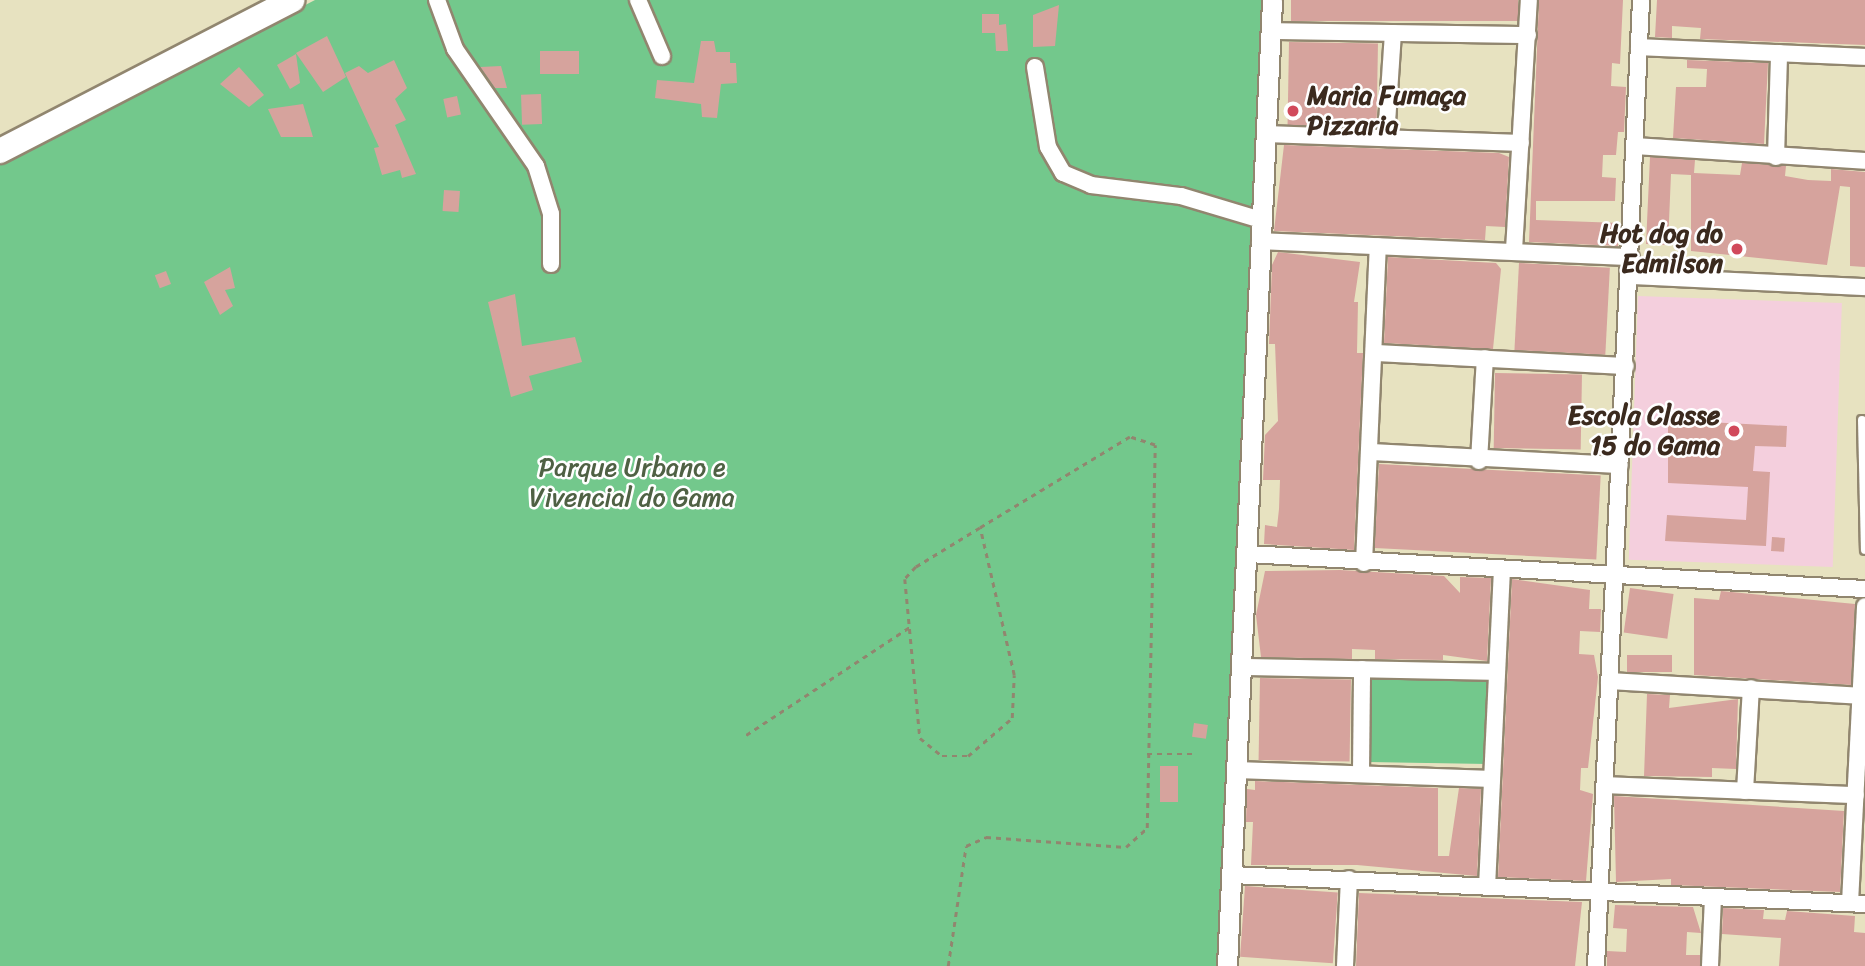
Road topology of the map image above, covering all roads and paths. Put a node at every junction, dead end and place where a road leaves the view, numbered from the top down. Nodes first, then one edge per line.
1 (292, 0) edge
2 (437, 0) edge
3 (638, 0) edge
4 (1272, 0) edge
5 (1529, 0) edge
6 (1641, 0) edge
7 (1270, 31) junction
8 (1393, 33) junction
9 (1528, 35) junction
10 (1639, 47) junction
11 (1779, 53) junction
12 (662, 56) dead end
13 (1865, 57) edge
14 (1035, 67) dead end
15 (1266, 134) junction
16 (1386, 138) junction
17 (1521, 143) junction
18 (1635, 146) junction
19 (0, 151) edge
20 (1776, 157) junction
21 (1865, 161) edge
22 (1261, 220) junction
23 (1260, 241) junction
24 (1378, 246) junction
25 (1514, 250) junction
26 (1630, 257) junction
27 (551, 264) dead end
28 (1630, 276) junction
29 (1865, 287) edge
30 (1375, 352) junction
31 (1485, 358) junction
32 (1626, 366) junction
33 (1862, 420) dead end
34 (1370, 452) junction
35 (1479, 461) junction
36 (1620, 466) junction
37 (980, 528) junction
38 (1865, 550) edge
39 (1248, 554) junction
40 (1363, 563) junction
41 (1502, 569) junction
42 (1616, 575) junction
43 (1865, 589) edge
44 (1865, 606) edge
45 (910, 626) junction
46 (1242, 667) junction
47 (1362, 669) junction
48 (1494, 672) junction
49 (1609, 681) junction
50 (1751, 688) junction
51 (1860, 696) junction
52 (746, 734) dead end
53 (1147, 754) junction
54 (1196, 754) dead end
55 (1237, 770) junction
56 (1361, 772) junction
57 (1492, 779) junction
58 (1605, 785) junction
59 (1745, 791) junction
60 (1856, 795) junction
61 (1232, 875) junction
62 (1349, 879) junction
63 (1487, 887) junction
64 (1601, 891) junction
65 (1713, 897) junction
66 (1858, 903) edge
67 (948, 966) edge
68 (1227, 966) edge
69 (1345, 966) edge
70 (1596, 966) edge
71 (1710, 966) edge

1 - 19 main road
2 - 27 street
3 - 12 street
4 - 7 street
5 - 9 street
6 - 10 street
7 - 8 street
7 - 15 street
8 - 9 street
8 - 16 street
9 - 17 street
10 - 11 street
10 - 18 street
11 - 13 street
11 - 20 street
14 - 22 street
15 - 16 street
15 - 22 street
16 - 17 street
17 - 25 street
18 - 20 street
18 - 26 street
20 - 21 street
22 - 23 street
23 - 24 street
23 - 39 street
24 - 25 street
24 - 30 street
25 - 26 street
26 - 28 street
28 - 29 street
28 - 32 street
30 - 31 street
30 - 34 street
31 - 32 street
31 - 35 street
32 - 36 street
33 - 38 lane
34 - 35 street
34 - 40 street
35 - 36 street
36 - 42 street
37 - 45 path
37 - 45 path
37 - 53 path
39 - 40 street
39 - 46 street
40 - 41 street
41 - 42 street
41 - 48 street
42 - 43 street
42 - 49 street
44 - 51 street
45 - 52 path
46 - 47 street
46 - 55 street
47 - 48 street
47 - 56 street
48 - 57 street
49 - 50 street
49 - 58 street
50 - 51 street
50 - 59 street
51 - 60 street
53 - 54 path
53 - 67 path
55 - 56 street
55 - 61 street
56 - 57 street
57 - 63 street
58 - 59 street
58 - 64 street
59 - 60 street
60 - 66 street
61 - 62 street
61 - 68 street
62 - 63 street
62 - 69 street
63 - 64 street
64 - 65 street
64 - 70 street
65 - 66 street
65 - 71 street

